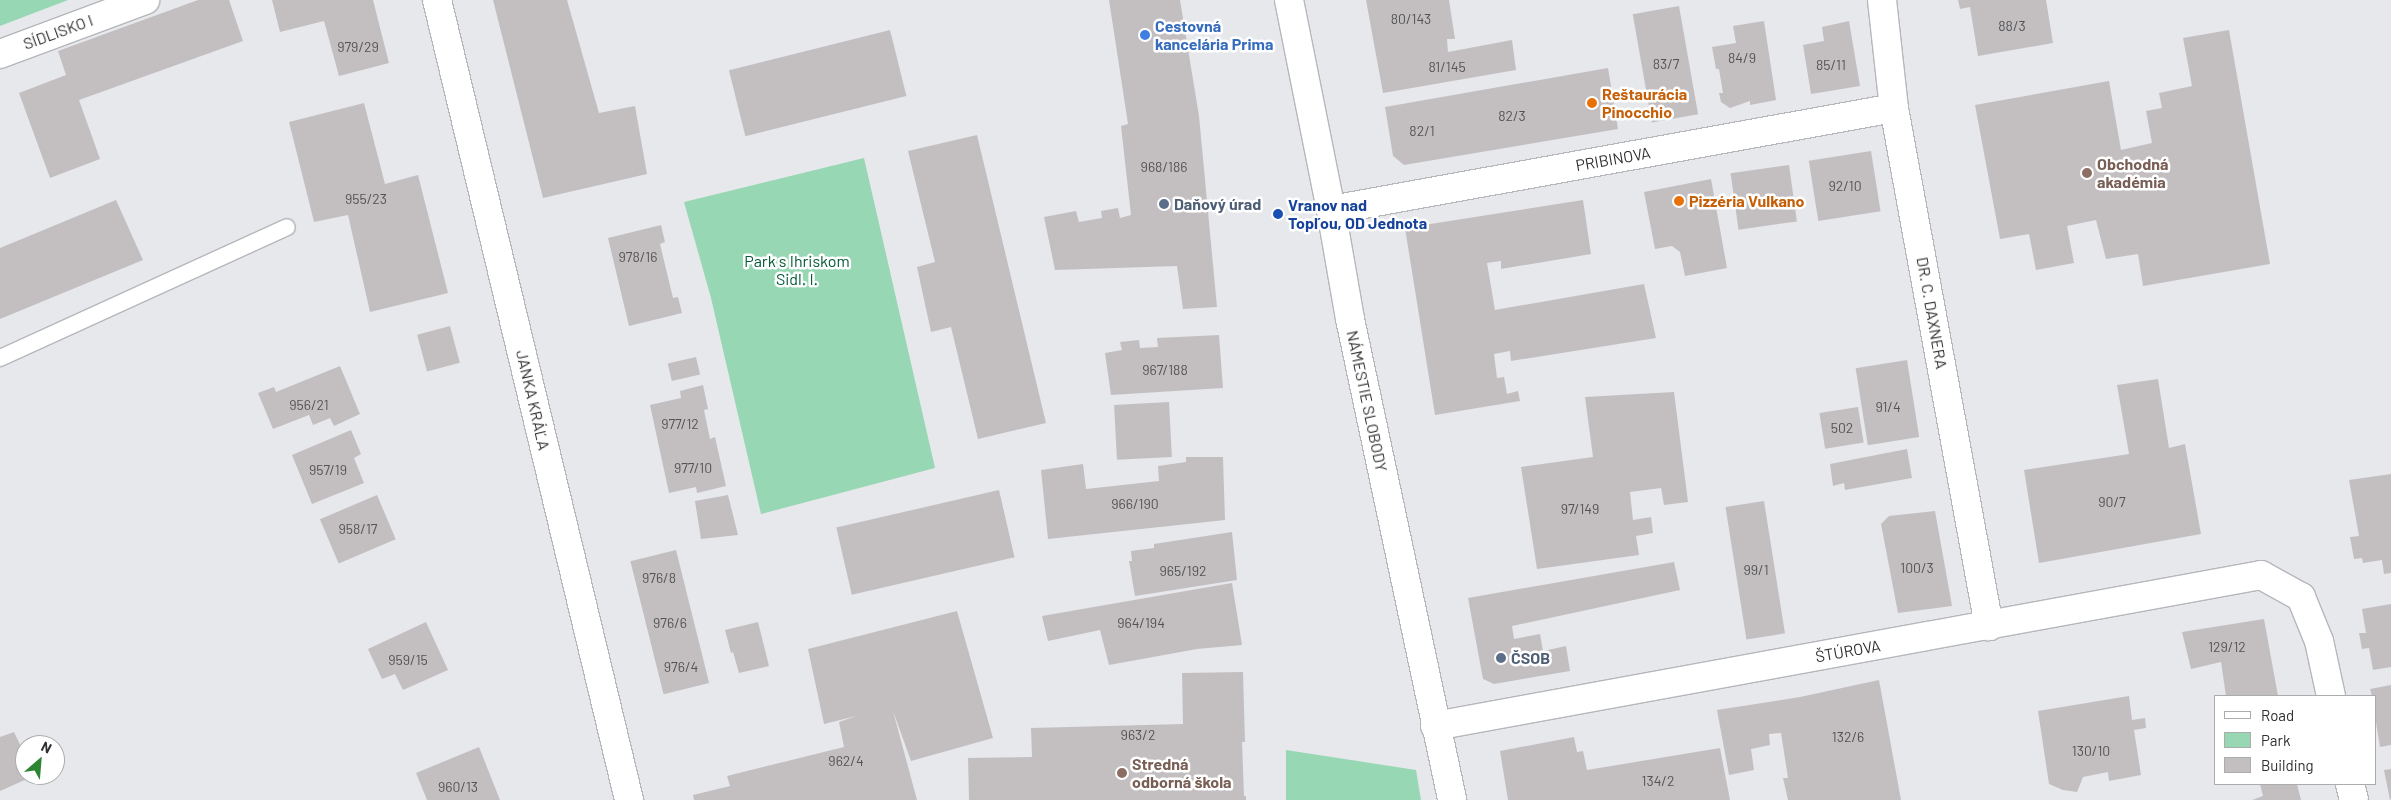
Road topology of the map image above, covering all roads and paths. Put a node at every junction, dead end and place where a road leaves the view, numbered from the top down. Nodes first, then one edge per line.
1 (145, 0) edge
2 (437, 0) edge
3 (1289, 0) edge
4 (1882, 0) edge
5 (0, 54) edge
6 (1894, 108) junction
7 (1331, 210) junction
8 (287, 228) dead end
9 (0, 358) edge
10 (1989, 626) junction
11 (2331, 695) edge
12 (1435, 726) junction
13 (2350, 785) edge
14 (629, 800) edge
15 (1452, 800) edge
16 (2354, 800) edge

1 - 5 street, SÍDLISKO I
2 - 14 street, JANKA KRÁĽA
3 - 7 street, NÁMESTIE SLOBODY
4 - 6 street, DR. C. DAXNERA
6 - 7 street, PRIBINOVA
6 - 10 street, DR. C. DAXNERA
7 - 12 street, NÁMESTIE SLOBODY
8 - 9 lane
10 - 11 street, ŠTÚROVA
10 - 12 street, ŠTÚROVA
12 - 15 street, NÁMESTIE SLOBODY
13 - 16 street

